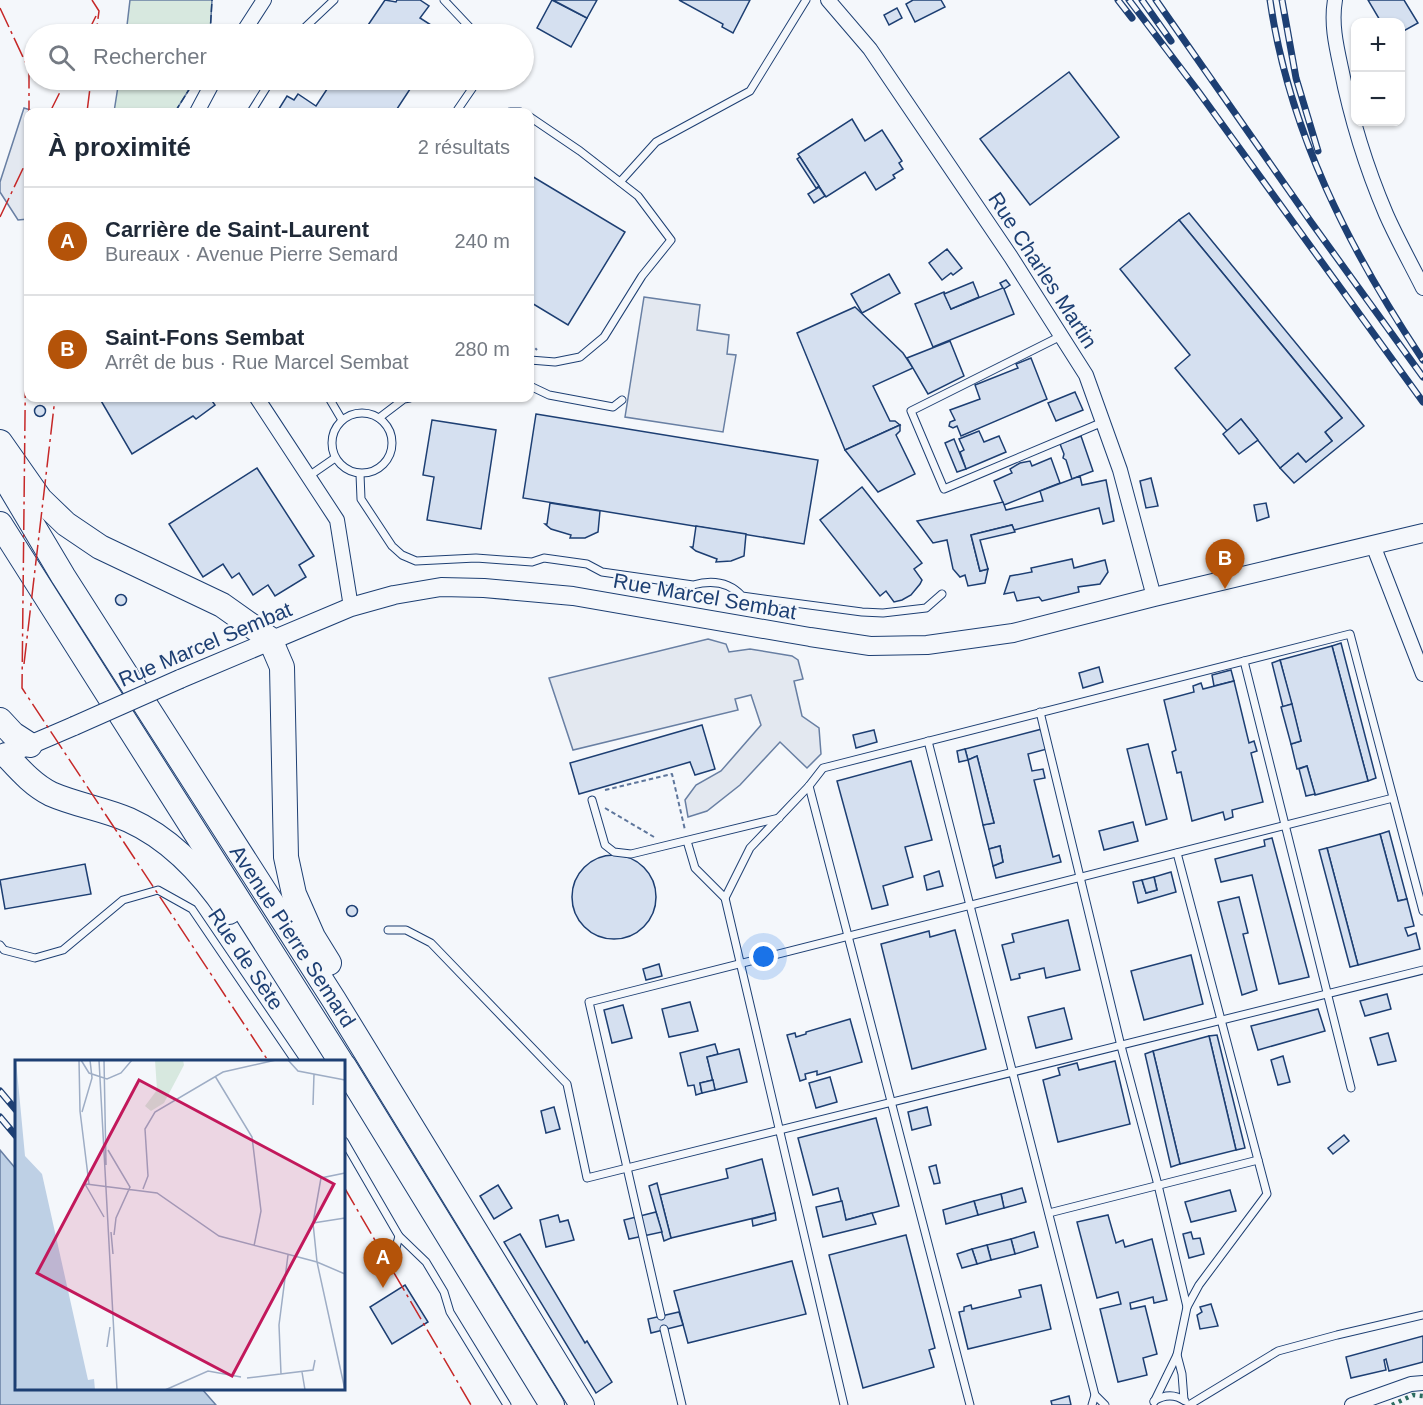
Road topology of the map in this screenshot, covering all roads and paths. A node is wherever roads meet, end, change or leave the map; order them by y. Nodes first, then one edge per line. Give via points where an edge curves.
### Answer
1 (264, 0) edge
2 (334, 0) edge
3 (444, 0) edge
4 (806, 0) edge
5 (828, 0) edge
6 (1335, 0) edge
7 (248, 24) edge
8 (309, 24) edge
9 (467, 24) edge
10 (209, 90) edge
11 (265, 90) edge
12 (471, 90) edge
13 (199, 108) edge
14 (254, 108) edge
15 (459, 108) edge
16 (534, 119) edge
17 (620, 182) junction
18 (1423, 288) edge
19 (1061, 336) junction
20 (534, 360) edge
21 (534, 388) edge
22 (622, 400) dead end
23 (260, 402) edge
24 (331, 402) edge
25 (400, 402) edge
26 (379, 418) junction
27 (342, 420) junction
28 (1102, 422) junction
29 (0, 442) edge
30 (335, 458) junction
31 (0, 470) edge
32 (360, 474) junction
33 (309, 476) junction
34 (0, 524) edge
35 (1423, 533) edge
36 (1374, 545) junction
37 (942, 594) dead end
38 (1155, 597) junction
39 (351, 606) junction
40 (270, 639) junction
41 (1244, 661) junction
42 (1423, 675) edge
43 (1040, 712) junction
44 (0, 720) edge
45 (928, 741) junction
46 (30, 745) junction
47 (3, 757) edge
48 (809, 786) junction
49 (605, 790) dead end
50 (1393, 798) junction
51 (592, 800) joint
52 (779, 818) junction
53 (1285, 825) junction
54 (687, 840) junction
55 (667, 845) junction
56 (1177, 853) junction
57 (1081, 876) junction
58 (725, 898) junction
59 (970, 904) junction
60 (1423, 910) edge
61 (388, 930) dead end
62 (848, 936) junction
63 (0, 945) edge
64 (275, 957) junction
65 (740, 964) junction
66 (1423, 970) edge
67 (1328, 994) junction
68 (334, 1000) junction
69 (1221, 1020) junction
70 (1121, 1046) junction
71 (295, 1060) edge
72 (340, 1060) edge
73 (345, 1068) edge
74 (1012, 1072) junction
75 (1352, 1088) dead end
76 (892, 1102) junction
77 (779, 1130) junction
78 (345, 1143) edge
79 (1258, 1160) junction
80 (627, 1168) junction
81 (1158, 1185) junction
82 (1049, 1213) junction
83 (399, 1236) junction
84 (393, 1259) dead end
85 (1186, 1307) junction
86 (1423, 1315) edge
87 (661, 1316) dead end
88 (664, 1329) dead end
89 (1177, 1355) junction
90 (1423, 1383) edge
91 (1095, 1395) junction
92 (1152, 1403) edge
93 (1187, 1403) edge
94 (507, 1405) edge
95 (552, 1405) edge
96 (582, 1405) edge
97 (682, 1405) edge
98 (844, 1405) edge
99 (970, 1405) edge
100 (1092, 1405) edge
101 (1105, 1405) edge
102 (1352, 1405) edge

1 - 7 street
2 - 8 lane
3 - 9 lane
4 - 17 lane via 750,92 656,142
5 - 19 street, Rue Charles Martin via 870,49
6 - 18 street via 1335,38 1363,153 1386,214
10 - 13 street
11 - 14 lane
12 - 15 lane
16 - 17 lane
17 - 20 lane via 639,196 671,240 642,276 604,337 580,357 555,362
19 - 28 street, Rue Charles Martin via 1086,375
19 - 28 lane via 911,411 944,489
21 - 22 lane via 549,395 613,407
23 - 33 street
24 - 27 lane
25 - 26 lane
26 - 27 lane via 360,413
26 - 32 lane via 391,433 391,452 380,468
27 - 30 lane via 332,438
28 - 38 street, Rue Charles Martin via 1120,470
29 - 40 highway via 40,499 66,524 100,547 222,605
30 - 32 lane via 350,472
30 - 33 lane
31 - 68 highway, Avenue Pierre Semard via 63,576
32 - 37 lane via 362,500 392,546 416,561 476,558 532,562 544,558 587,564 602,572 693,585 705,582 733,586 742,596 862,612 926,608
33 - 39 street via 337,519
34 - 64 highway, Avenue Pierre Semard
35 - 36 main road, Rue Marcel Sembat
36 - 38 main road, Rue Marcel Sembat
36 - 42 street
38 - 39 main road, Rue Marcel Sembat via 1013,633 901,646 810,637 573,596 484,588 441,587
39 - 40 main road, Rue Marcel Sembat
40 - 46 main road, Rue Marcel Sembat, bridge
40 - 68 highway via 282,668 286,857 294,894 333,969
41 - 43 lane
41 - 50 lane via 1350,634
41 - 53 lane
43 - 45 lane
43 - 57 lane
44 - 46 highway
45 - 48 lane via 824,768
45 - 59 lane
46 - 47 main road, Rue Marcel Sembat
47 - 64 highway via 51,794 132,821 177,850 215,892 252,947
48 - 52 lane
48 - 62 lane
49 - 54 path via 672,774
50 - 53 lane
50 - 60 lane
51 - 55 path
51 - 55 lane via 605,845 614,852 631,854
52 - 54 lane
52 - 58 lane via 750,848
53 - 56 lane
53 - 67 lane
54 - 55 lane
54 - 58 lane via 695,868
56 - 57 lane
56 - 69 lane
57 - 59 lane
57 - 70 lane
58 - 65 lane
59 - 62 lane
59 - 74 lane
61 - 80 lane via 406,930 431,944 567,1084 587,1178
62 - 65 lane
62 - 76 lane
63 - 71 lane, Rue de Sète via 4,950 35,958 63,950 123,900 158,890 192,909
64 - 72 highway, Avenue Pierre Semard
65 - 77 lane
65 - 80 lane via 589,1002
66 - 67 lane
67 - 69 lane
67 - 75 lane
68 - 96 highway, Avenue Pierre Semard
69 - 70 lane
69 - 79 lane
70 - 74 lane
70 - 81 lane
73 - 95 highway
74 - 76 lane
74 - 82 lane
76 - 77 lane
76 - 99 lane
77 - 80 lane
77 - 98 lane
78 - 83 lane
79 - 81 lane
79 - 85 lane via 1267,1194
80 - 87 lane
81 - 82 lane
81 - 85 lane
82 - 91 lane
83 - 84 lane
83 - 94 lane via 426,1262 444,1292 450,1312
85 - 89 lane
86 - 93 lane via 1278,1351
88 - 97 lane
89 - 92 lane
89 - 93 lane
90 - 102 street
91 - 100 lane
91 - 101 lane
92 - 93 lane via 1170,1395

